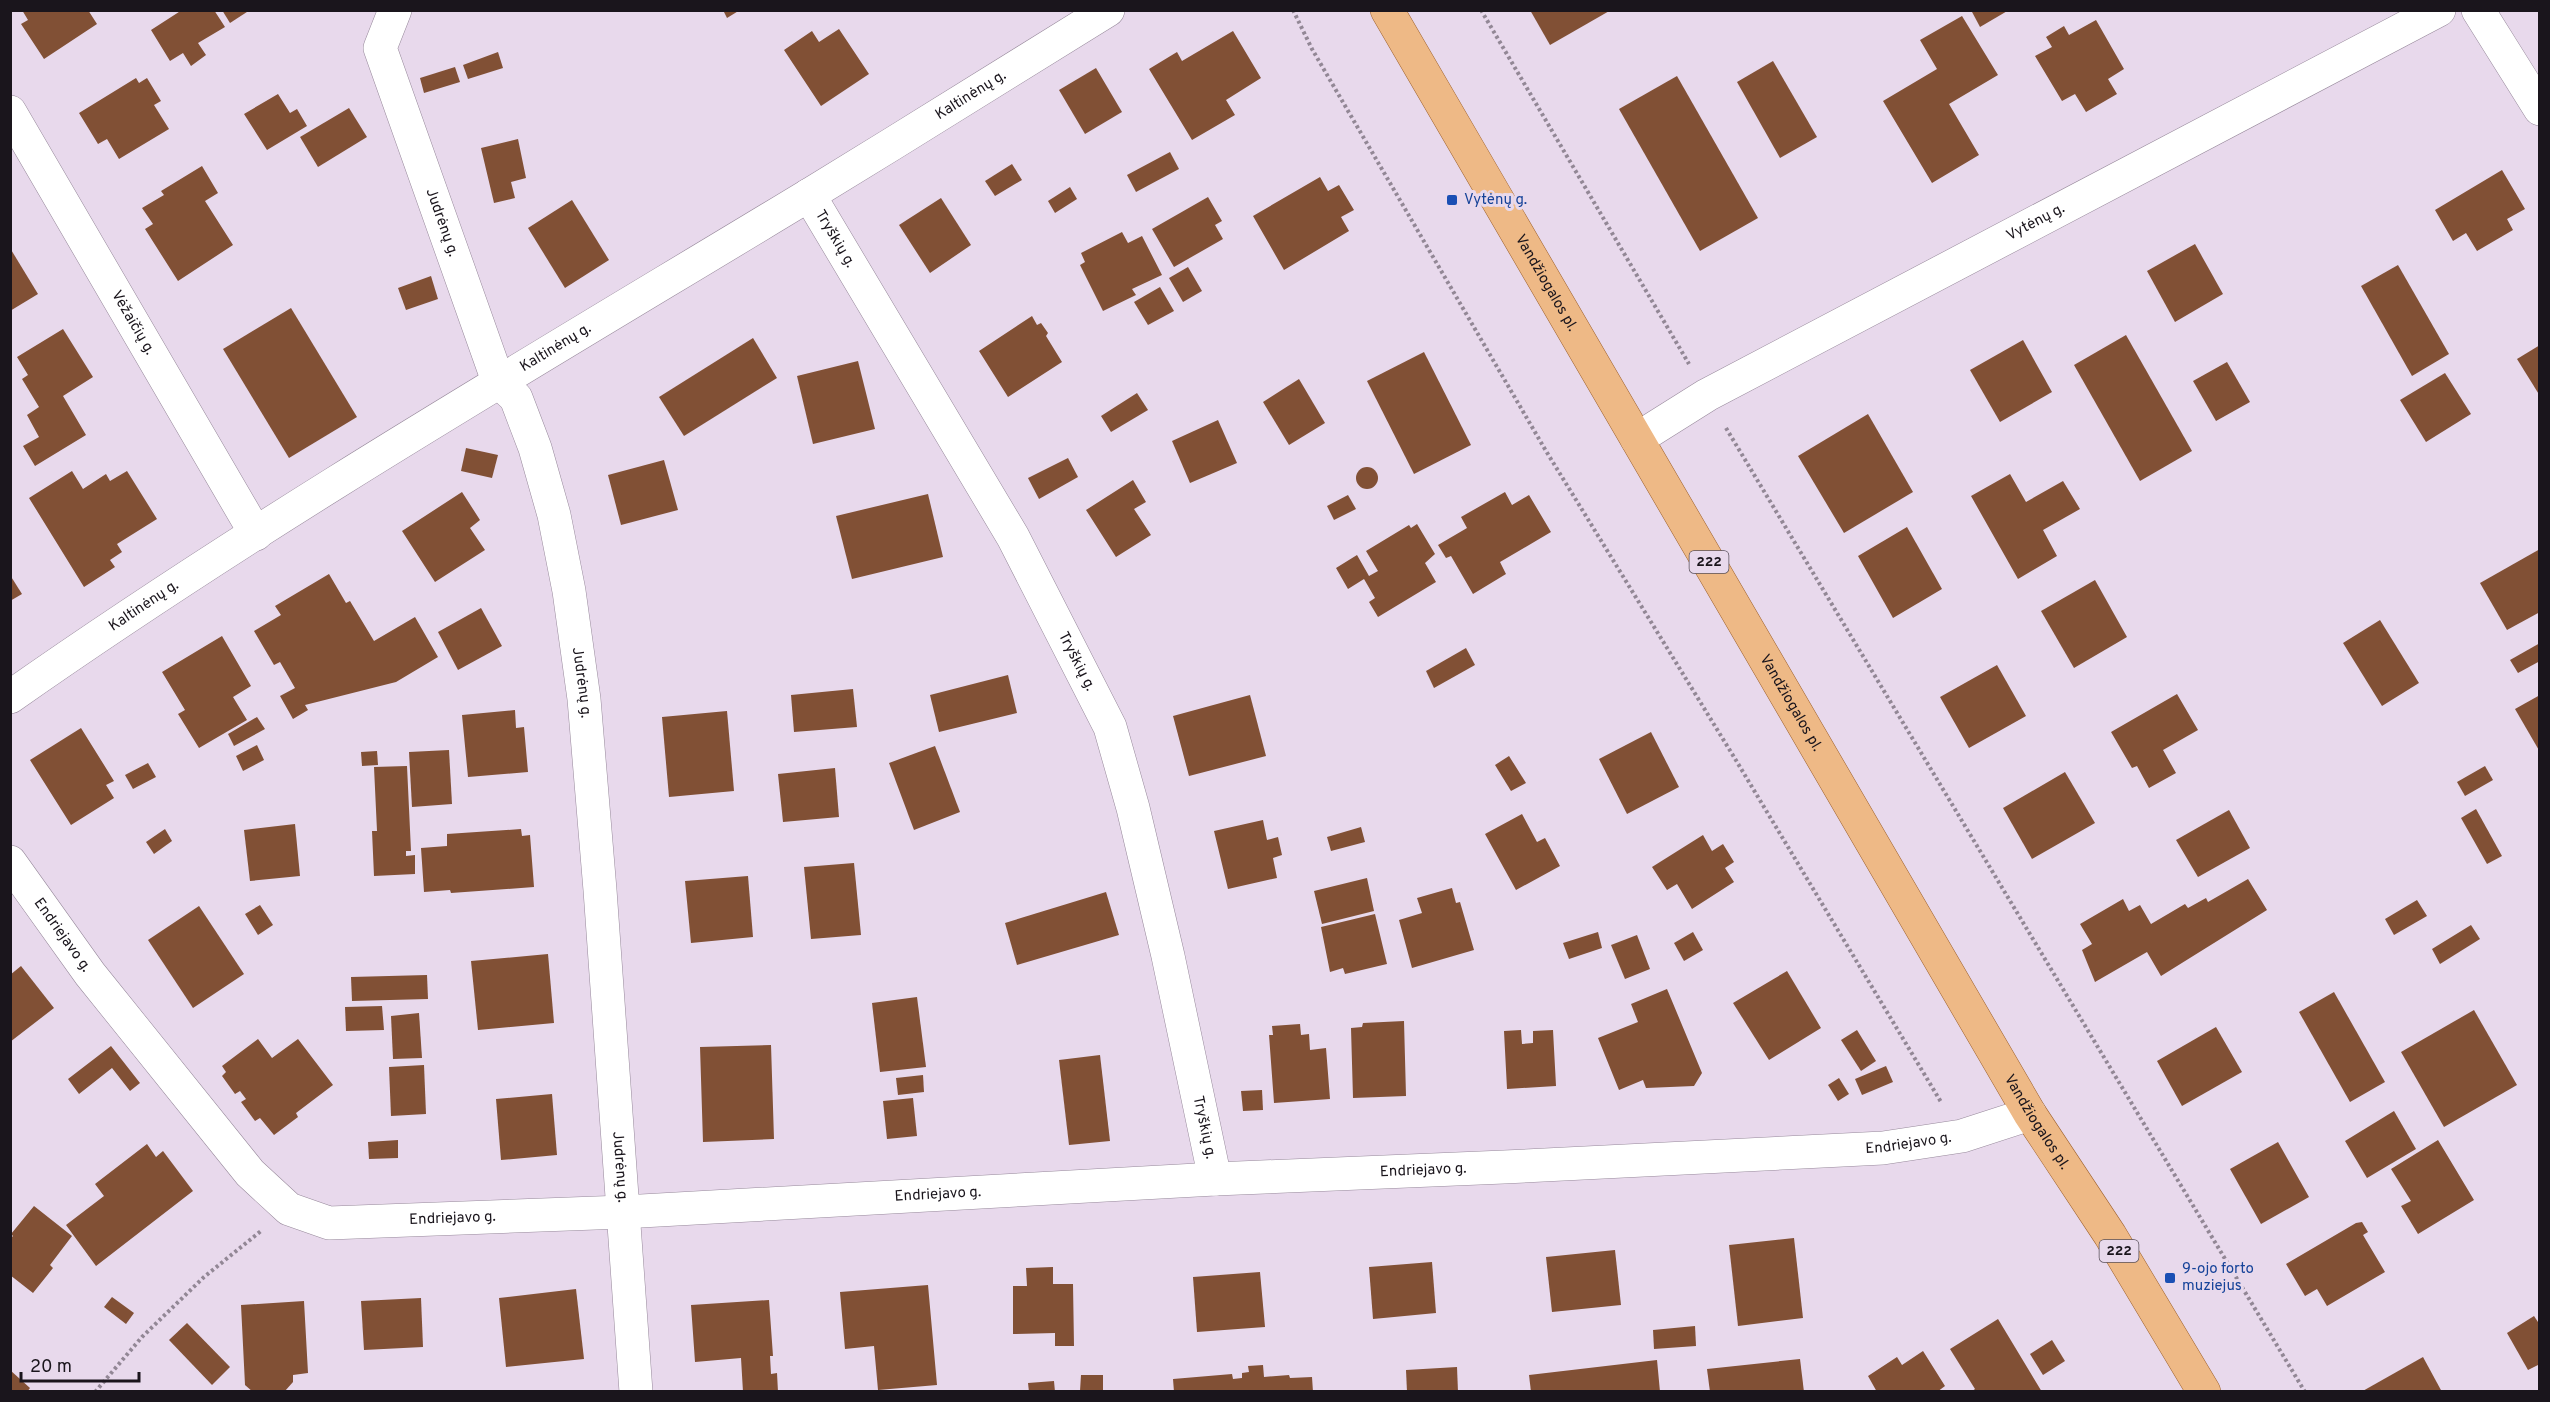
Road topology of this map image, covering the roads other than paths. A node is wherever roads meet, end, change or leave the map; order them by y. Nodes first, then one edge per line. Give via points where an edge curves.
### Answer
1 (395, 10) edge
2 (1108, 10) edge
3 (1387, 10) edge
4 (2439, 10) edge
5 (2478, 10) edge
6 (2540, 109) edge
7 (10, 112) edge
8 (809, 195) junction
9 (498, 381) junction
10 (1637, 439) junction
11 (256, 534) junction
12 (10, 697) edge
13 (10, 862) edge
14 (2030, 1114) junction
15 (1215, 1179) junction
16 (623, 1212) junction
17 (636, 1392) edge
18 (2204, 1392) edge

1 - 9 street, Judrėnų g. via 380,48
2 - 8 street, Kaltinėnų g.
3 - 10 main road, Vandžiogalos pl. / 222
4 - 10 street, Vytėnų g. via 1707,395
5 - 6 street
7 - 11 street, Vėžaičių g.
8 - 9 street, Kaltinėnų g.
8 - 15 street, Tryškių g. via 1013,537 1110,727 1168,956
9 - 11 street, Kaltinėnų g.
9 - 16 street, Judrėnų g. via 516,398 535,448 569,591 584,699
10 - 14 main road, Vandžiogalos pl. / 222
11 - 12 street, Kaltinėnų g.
13 - 16 street, Endriejavo g. via 104,992 250,1173 289,1209 329,1223
14 - 15 street, Endriejavo g. via 1962,1136 1883,1148
14 - 18 main road, Vandžiogalos pl. / 222 via 2110,1236
15 - 16 street, Endriejavo g.
16 - 17 street, Judrėnų g.

